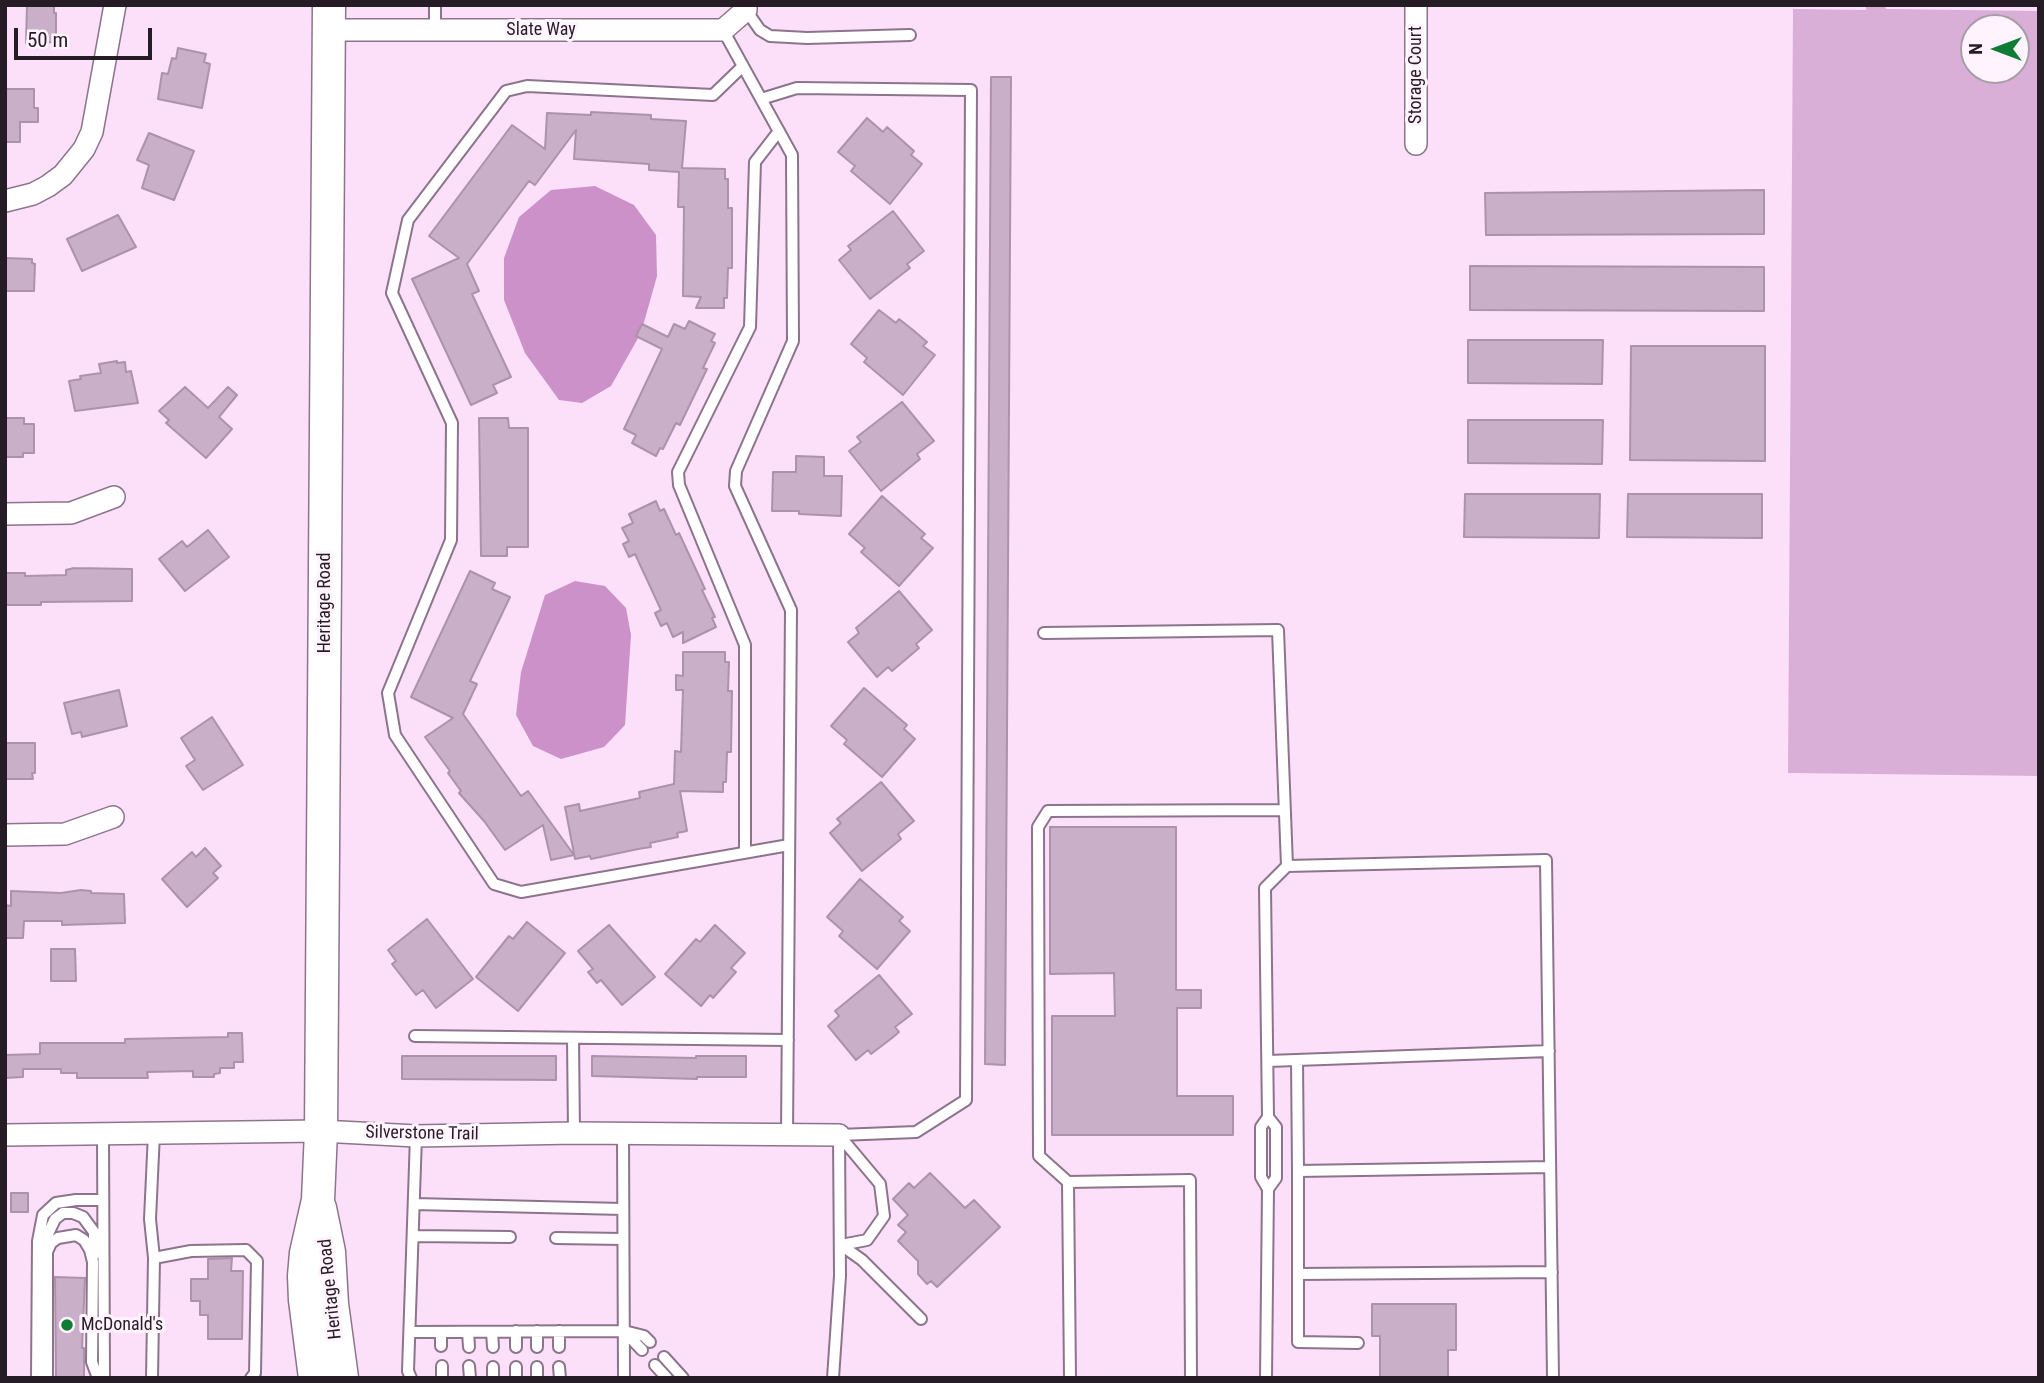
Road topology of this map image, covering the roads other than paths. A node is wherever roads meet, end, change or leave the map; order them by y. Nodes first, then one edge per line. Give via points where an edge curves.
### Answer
1 (115, 5) edge
2 (435, 5) edge
3 (1416, 5) edge
4 (746, 8) edge
5 (329, 18) edge
6 (435, 30) junction
7 (723, 30) junction
8 (910, 35) dead end
9 (743, 66) junction
10 (761, 99) junction
11 (779, 131) junction
12 (1416, 144) dead end
13 (5, 201) edge
14 (114, 497) dead end
15 (5, 514) edge
16 (1044, 633) dead end
17 (1284, 810) junction
18 (113, 817) dead end
19 (5, 835) edge
20 (789, 845) junction
21 (744, 853) junction
22 (1287, 866) junction
23 (415, 1036) dead end
24 (573, 1038) junction
25 (788, 1040) junction
26 (1549, 1051) junction
27 (1297, 1060) junction
28 (1268, 1061) junction
29 (321, 1131) junction
30 (153, 1133) junction
31 (574, 1133) junction
32 (103, 1134) junction
33 (623, 1134) junction
34 (5, 1135) edge
35 (787, 1135) junction
36 (839, 1135) junction
37 (416, 1136) junction
38 (1550, 1167) junction
39 (1298, 1171) junction
40 (1068, 1182) junction
41 (103, 1200) junction
42 (318, 1200) junction
43 (414, 1204) junction
44 (623, 1209) junction
45 (413, 1236) junction
46 (510, 1237) dead end
47 (556, 1238) dead end
48 (623, 1239) junction
49 (841, 1245) junction
50 (47, 1252) junction
51 (154, 1258) junction
52 (93, 1262) junction
53 (1552, 1272) junction
54 (1298, 1274) junction
55 (921, 1319) dead end
56 (516, 1331) junction
57 (537, 1331) junction
58 (559, 1331) junction
59 (624, 1331) junction
60 (410, 1332) junction
61 (441, 1332) junction
62 (468, 1332) junction
63 (492, 1332) junction
64 (1358, 1343) dead end
65 (441, 1346) dead end
66 (646, 1346) dead end
67 (469, 1347) dead end
68 (492, 1347) dead end
69 (516, 1347) dead end
70 (537, 1347) dead end
71 (559, 1347) dead end
72 (37, 1378) edge
73 (47, 1378) edge
74 (98, 1378) edge
75 (104, 1378) edge
76 (152, 1378) edge
77 (251, 1378) edge
78 (315, 1378) edge
79 (342, 1378) edge
80 (411, 1378) edge
81 (624, 1378) edge
82 (667, 1378) edge
83 (683, 1378) edge
84 (833, 1378) edge
85 (1070, 1378) edge
86 (1191, 1378) edge
87 (1266, 1378) edge
88 (1553, 1378) edge

1 - 13 street via 85,149 48,186
2 - 6 lane
3 - 12 street, Storage Court
4 - 7 street
4 - 8 lane via 760,30 770,36
5 - 6 street, Slate Way
5 - 29 main road, Heritage Road
6 - 7 street, Slate Way
7 - 9 lane
9 - 10 lane
9 - 21 lane via 713,95 527,86 506,91 408,220 392,293 452,424 452,540 388,693 395,735 494,884 521,892
10 - 11 lane
10 - 36 lane via 797,88 971,90 966,1100 916,1132
11 - 20 lane via 792,155 793,341 736,471 735,486 791,610
11 - 21 lane via 755,162 750,327 678,472 679,485 746,645
14 - 15 street via 71,513
16 - 17 lane via 1278,630
17 - 22 lane
17 - 40 lane via 1048,811 1038,827 1039,1156
18 - 19 street via 65,834
20 - 21 lane
20 - 25 lane
22 - 26 lane via 1546,860
22 - 28 lane via 1265,888
23 - 24 lane
24 - 25 lane
24 - 31 lane
25 - 35 lane
26 - 27 lane
26 - 38 lane
27 - 28 lane
27 - 39 lane
28 - 87 lane via 1268,1117 1276,1127 1276,1178 1268,1189
29 - 30 street, Silverstone Trail
29 - 37 street, Silverstone Trail
29 - 42 main road, Heritage Road
30 - 32 street, Silverstone Trail
30 - 51 lane via 149,1219
31 - 33 street, Silverstone Trail
31 - 37 street, Silverstone Trail
32 - 34 street, Silverstone Trail
32 - 41 lane
33 - 35 street, Silverstone Trail
33 - 44 lane
35 - 36 street, Silverstone Trail
36 - 49 lane
36 - 49 lane via 880,1184 884,1216 867,1240
37 - 43 lane
38 - 39 lane
38 - 53 lane
39 - 54 lane
40 - 85 lane
40 - 86 lane via 1190,1180
41 - 72 lane via 56,1203 43,1215 38,1241
41 - 75 lane
42 - 78 main road, Heritage Road via 304,1276
42 - 79 main road, Heritage Road via 329,1252
43 - 44 lane
43 - 45 lane
44 - 48 lane
45 - 46 lane
45 - 60 lane
47 - 48 lane
48 - 59 lane
49 - 55 lane
49 - 84 lane
50 - 52 lane via 58,1238 76,1235 84,1240
50 - 52 lane via 47,1236 55,1219 73,1213 83,1217 94,1232
50 - 73 lane
51 - 76 lane
51 - 77 lane via 191,1251 246,1250 257,1261 255,1373
52 - 74 lane via 92,1362
53 - 54 lane
53 - 88 lane
54 - 64 lane via 1298,1342
56 - 57 lane
56 - 63 lane
56 - 69 lane
57 - 58 lane
57 - 70 lane
58 - 59 lane
58 - 71 lane
59 - 66 lane
59 - 81 lane
60 - 61 lane
60 - 80 lane
61 - 62 lane
61 - 65 lane
62 - 63 lane
62 - 67 lane
63 - 68 lane
82 - 83 lane via 659,1361

